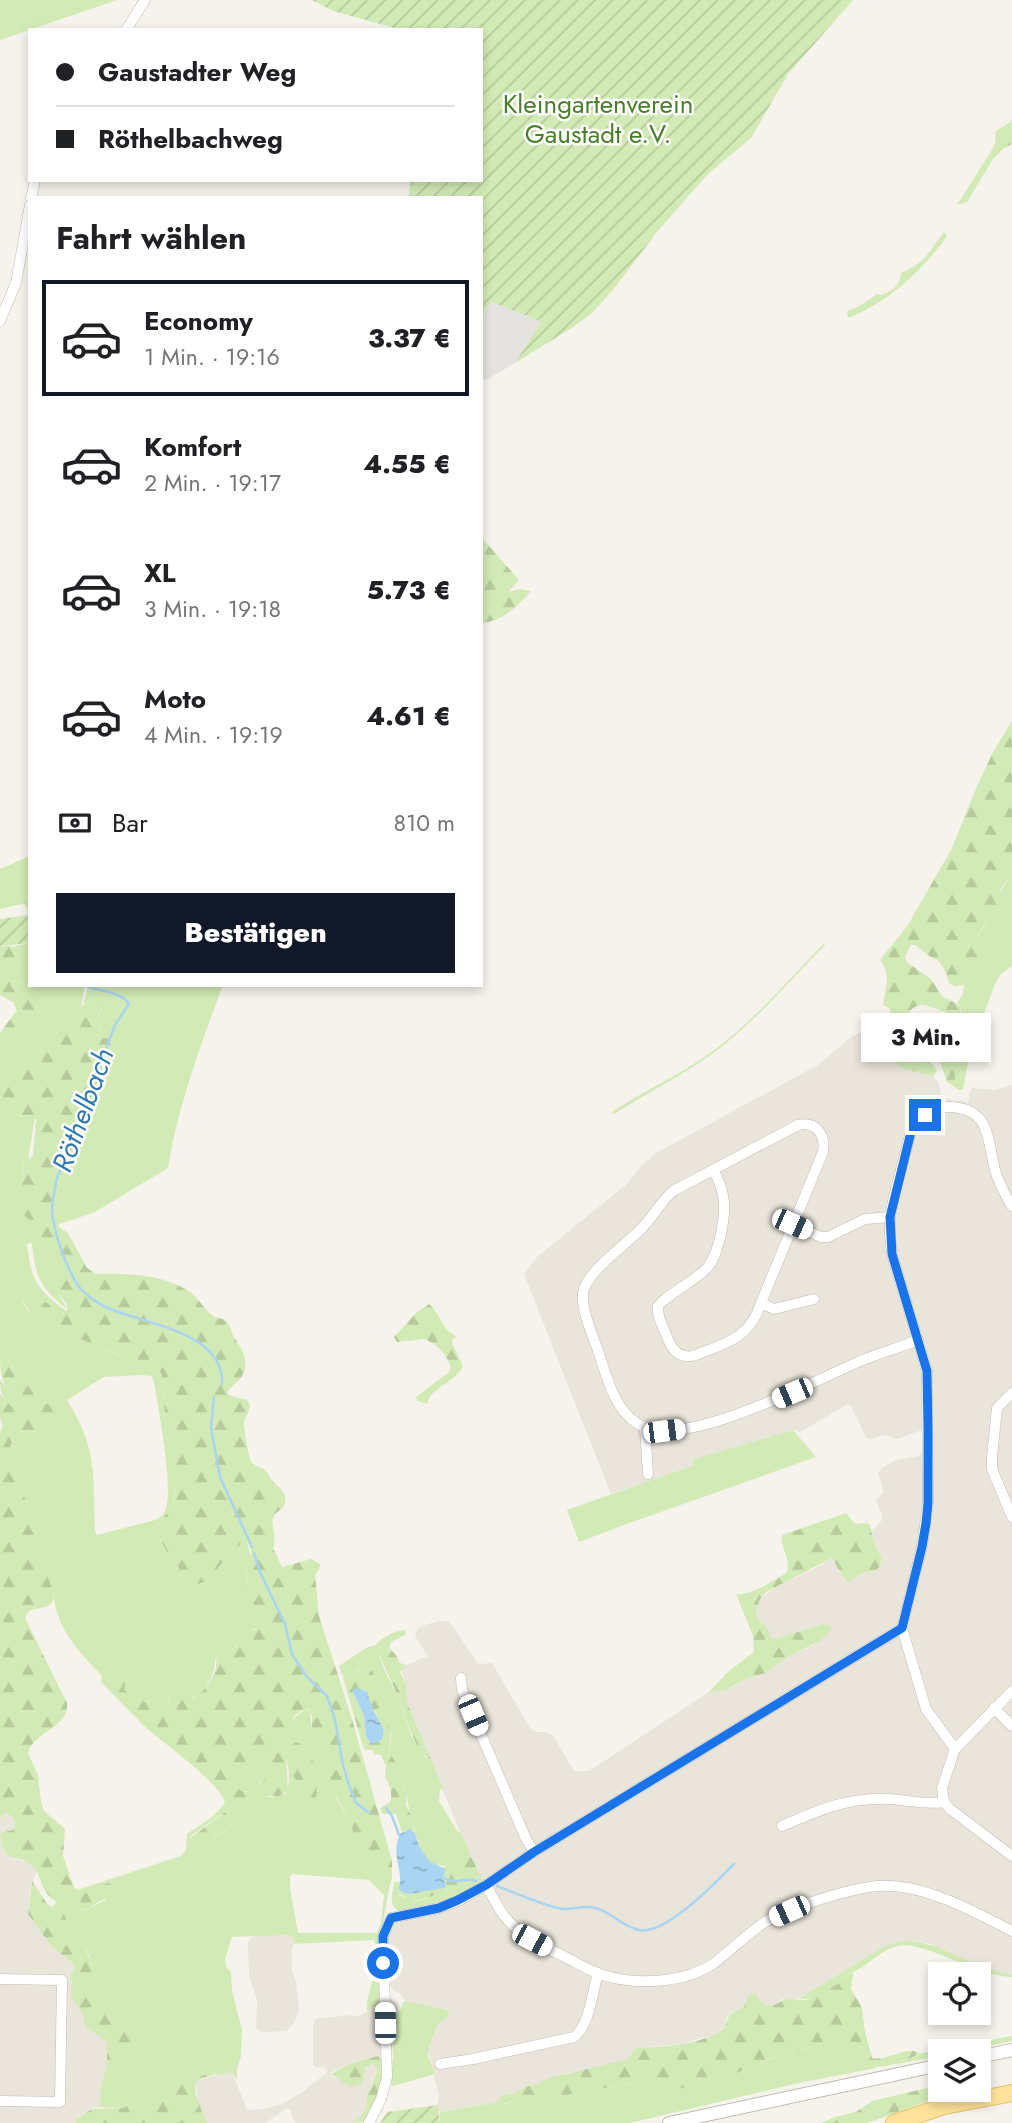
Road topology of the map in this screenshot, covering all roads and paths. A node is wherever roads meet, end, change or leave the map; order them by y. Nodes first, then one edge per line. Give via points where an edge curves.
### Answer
1 (145, 0) edge
2 (127, 28) edge
3 (28, 216) edge
4 (0, 321) edge
5 (713, 1170) junction
6 (1012, 1206) edge
7 (890, 1217) junction
8 (792, 1224) junction
9 (814, 1299) dead end
10 (761, 1303) junction
11 (918, 1340) junction
12 (1012, 1393) edge
13 (645, 1428) junction
14 (648, 1474) dead end
15 (1012, 1517) edge
16 (902, 1628) junction
17 (461, 1678) dead end
18 (1012, 1691) edge
19 (994, 1709) junction
20 (1012, 1726) edge
21 (955, 1749) junction
22 (944, 1802) junction
23 (782, 1825) dead end
24 (534, 1852) junction
25 (1012, 1856) edge
26 (486, 1885) junction
27 (1012, 1931) edge
28 (598, 1973) junction
29 (0, 1979) edge
30 (1012, 2050) edge
31 (991, 2054) edge
32 (440, 2064) dead end
33 (928, 2067) edge
34 (1010, 2094) edge
35 (0, 2101) edge
36 (369, 2123) edge
37 (669, 2123) edge
38 (894, 2123) edge

1 - 2 street
3 - 4 street via 16,284
5 - 8 street via 798,1125 816,1128 823,1137 823,1152
5 - 10 street via 726,1205 714,1257 705,1270 663,1301 657,1311 659,1318 673,1350 691,1356 740,1335
5 - 13 street via 663,1200 583,1289 586,1314 614,1394 628,1416
6 - 7 street via 997,1177 984,1126 970,1112 941,1107 912,1128
7 - 8 street via 865,1219 828,1237
7 - 11 street via 892,1254
8 - 10 street
9 - 10 street via 774,1309
11 - 13 street via 732,1416 687,1428 656,1432
11 - 16 street via 927,1371 928,1503
12 - 15 street via 994,1415 992,1469
13 - 14 street
16 - 21 street via 926,1709
16 - 24 street
17 - 24 street via 467,1703
18 - 19 street
19 - 20 street
19 - 21 street
21 - 22 street via 942,1788
22 - 23 street via 845,1802
22 - 25 street
24 - 26 street
26 - 28 street via 503,1915 520,1931
26 - 36 street via 439,1908 391,1918 383,1936 387,2077
27 - 28 street via 920,1889 880,1886 789,1911 754,1930 697,1972 654,1981
28 - 32 street via 585,2024 574,2037
29 - 35 street via 62,1980 60,2102
30 - 31 street
33 - 37 street
34 - 38 main road via 944,2106

